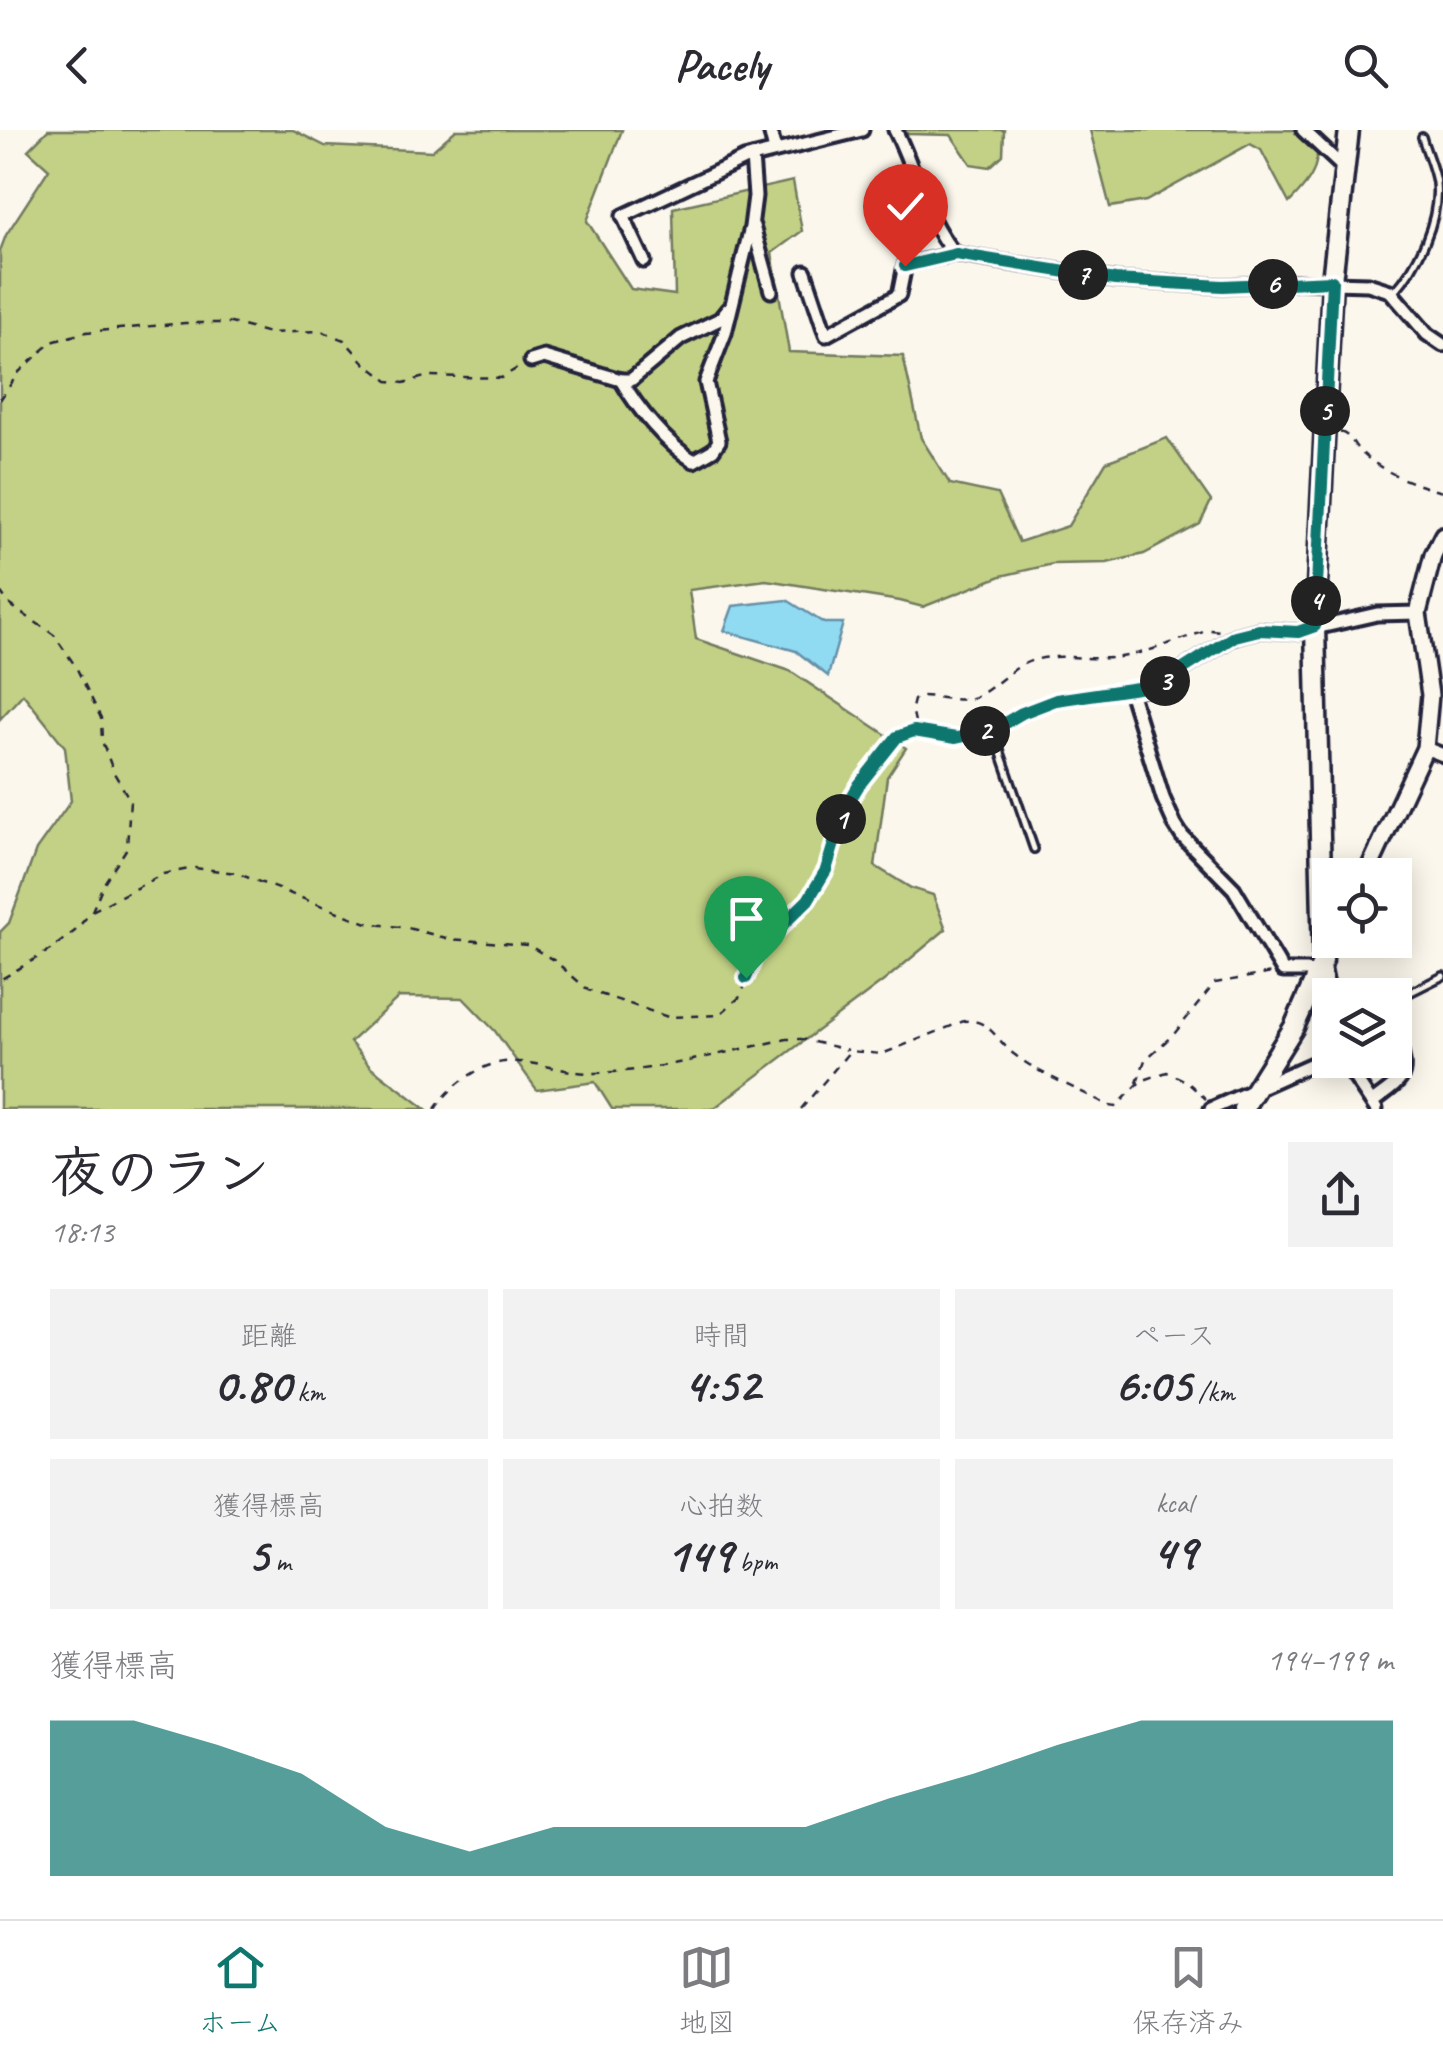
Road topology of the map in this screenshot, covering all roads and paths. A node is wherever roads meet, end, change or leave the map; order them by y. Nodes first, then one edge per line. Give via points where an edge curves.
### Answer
1 (770, 130) edge
2 (862, 130) edge
3 (896, 130) edge
4 (1303, 130) edge
5 (1349, 130) edge
6 (1422, 137) dead end
7 (775, 151) junction
8 (752, 157) junction
9 (1345, 169) junction
10 (1440, 194) edge
11 (752, 222) junction
12 (956, 254) junction
13 (644, 260) dead end
14 (805, 272) dead end
15 (1332, 281) junction
16 (771, 291) dead end
17 (1392, 294) junction
18 (728, 308) junction
19 (1443, 345) edge
20 (530, 361) joint
21 (621, 380) junction
22 (0, 400) edge
23 (1324, 431) junction
24 (1443, 492) edge
25 (1443, 535) edge
26 (0, 591) edge
27 (1418, 613) junction
28 (1315, 626) junction
29 (1235, 636) junction
30 (1130, 691) junction
31 (993, 730) junction
32 (917, 732) junction
33 (1425, 748) junction
34 (1443, 755) edge
35 (1034, 849) dead end
36 (1374, 858) edge
37 (92, 912) junction
38 (1325, 958) edge
39 (1320, 968) junction
40 (1284, 972) junction
41 (1443, 976) edge
42 (1323, 978) edge
43 (0, 980) edge
44 (1412, 992) edge
45 (850, 1050) junction
46 (1312, 1064) edge
47 (1356, 1078) edge
48 (1401, 1078) edge
49 (1138, 1085) junction
50 (1256, 1089) junction
51 (1375, 1105) edge
52 (1115, 1108) edge
53 (1213, 1108) edge
54 (435, 1109) edge
55 (802, 1109) edge
56 (1244, 1109) edge

1 - 7 street
2 - 7 street
3 - 12 street via 941,238
4 - 9 street
5 - 9 main road
6 - 10 lane
7 - 8 street
8 - 11 street
8 - 13 street via 623,216
9 - 15 main road
10 - 17 lane via 1430,229
11 - 16 street
11 - 18 street
12 - 14 street via 905,266 899,295 826,336
12 - 15 street via 1115,280 1223,286
15 - 17 street
15 - 23 main road
17 - 19 street
18 - 21 street via 631,380
18 - 21 street via 706,382 719,441 702,458 680,453 636,407
20 - 21 street via 544,357
20 - 22 path via 500,378 428,376 404,383 388,380 344,340 321,330 269,333 230,323 185,323 86,332 52,342
23 - 24 path via 1353,438 1362,454
23 - 28 main road
25 - 27 main road
26 - 37 path via 54,635 76,667 130,800 126,848
27 - 28 street
27 - 33 main road via 1430,695
28 - 29 street
28 - 39 main road
29 - 30 street via 1158,685
29 - 32 path via 1210,630 1111,658 1030,660 968,699 920,696 912,708
30 - 31 lane via 1056,700
30 - 40 street via 1176,825 1234,890
31 - 32 lane via 956,738
31 - 35 lane
32 - 37 path via 897,737 859,785 808,900 758,949 741,996 719,1014 668,1017 588,990 528,945 450,940 367,922 236,873 195,868 162,874
33 - 34 street
33 - 36 main road
37 - 43 path via 50,950
38 - 39 main road
39 - 40 street
39 - 42 street
39 - 50 main road
40 - 49 path via 1216,983 1145,1060
41 - 44 lane
45 - 52 path via 882,1054 976,1020 1023,1061
45 - 54 path via 787,1039 594,1073 504,1062 480,1070
45 - 55 path
46 - 50 street
47 - 51 street
48 - 51 street
49 - 52 path
49 - 53 path via 1153,1075 1174,1074
50 - 53 street
50 - 56 main road

